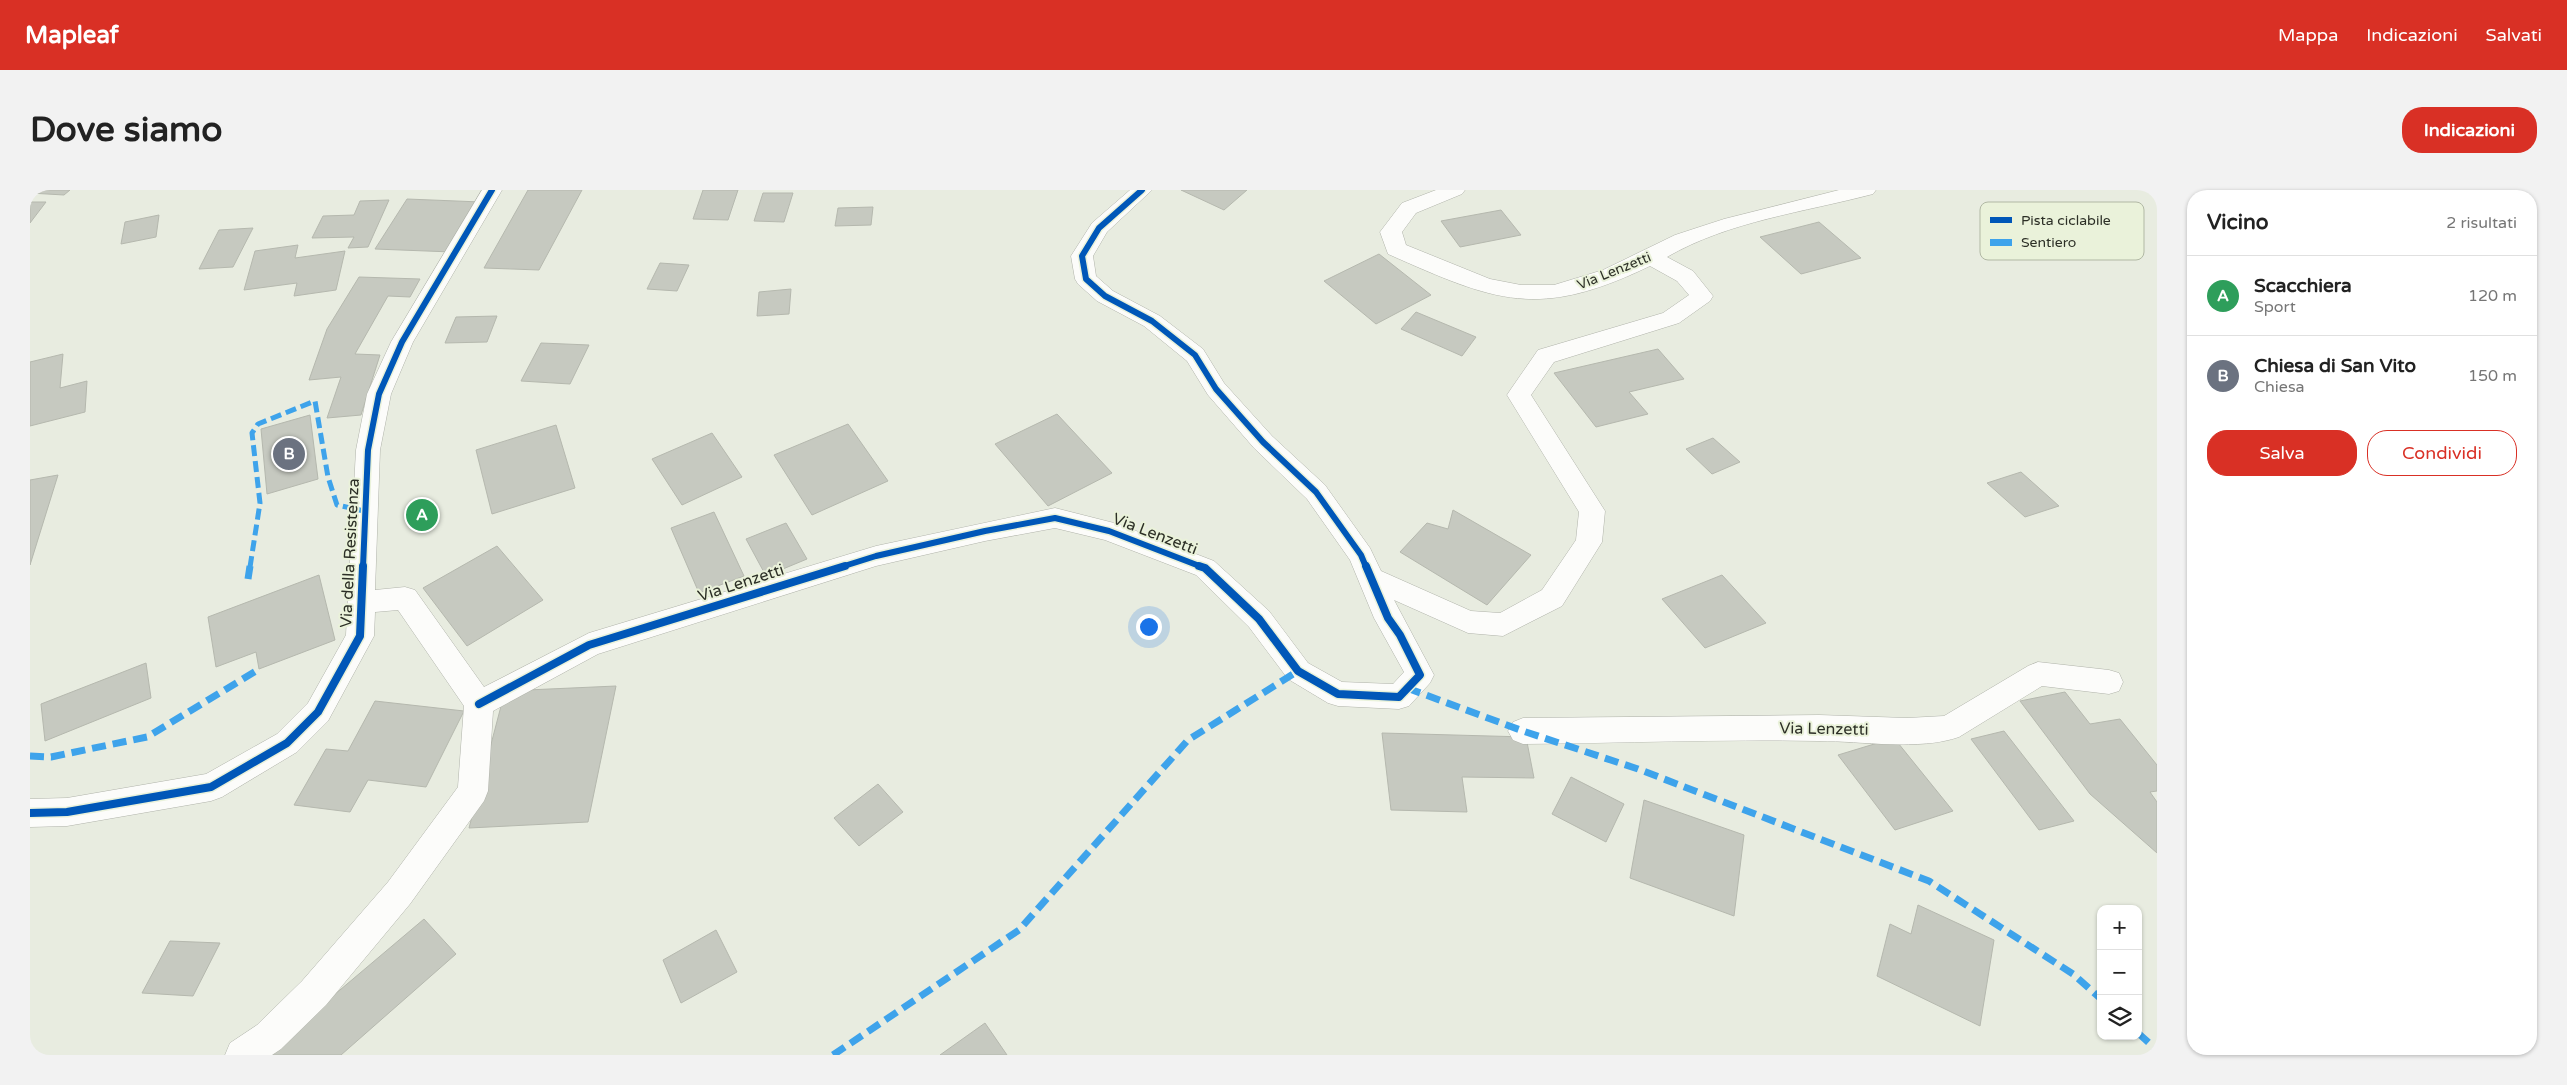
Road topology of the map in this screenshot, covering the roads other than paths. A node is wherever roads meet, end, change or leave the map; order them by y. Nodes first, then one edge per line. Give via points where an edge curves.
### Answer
1 (492, 190) edge
2 (1142, 190) edge
3 (1455, 190) edge
4 (1805, 190) edge
5 (1866, 190) edge
6 (1686, 238) junction
7 (1650, 257) junction
8 (1371, 578) junction
9 (361, 602) junction
10 (2109, 682) dead end
11 (479, 704) junction
12 (1523, 731) dead end
13 (30, 813) edge
14 (242, 1055) edge

1 - 9 street, Via della Resistenza via 402,342 379,394 368,450
2 - 8 street, Via Lenzetti via 1099,228 1082,256 1086,279 1105,296 1152,322 1195,355 1216,389 1257,435 1316,492 1361,555
3 - 7 street, Via Lenzetti via 1409,208 1391,232 1396,249 1471,281 1502,290 1540,294 1581,286
4 - 6 street via 1690,223
5 - 6 street, Via Lenzetti
6 - 7 street, Via Lenzetti
7 - 8 street via 1686,276 1702,296 1670,318 1546,356 1519,395 1592,511 1589,542 1552,598 1503,625 1468,622
8 - 11 street, Via Lenzetti via 1388,618 1420,675 1399,697 1338,694 1298,671 1258,619 1205,568 1109,531 1055,518 876,556 588,645
9 - 11 street via 405,598
9 - 13 street, Via della Resistenza via 360,636 318,712 287,743 211,787 67,812
10 - 12 street, Via Lenzetti via 2038,674 1949,728 1907,731 1819,728
11 - 14 street via 473,791 399,893 314,993 269,1036

